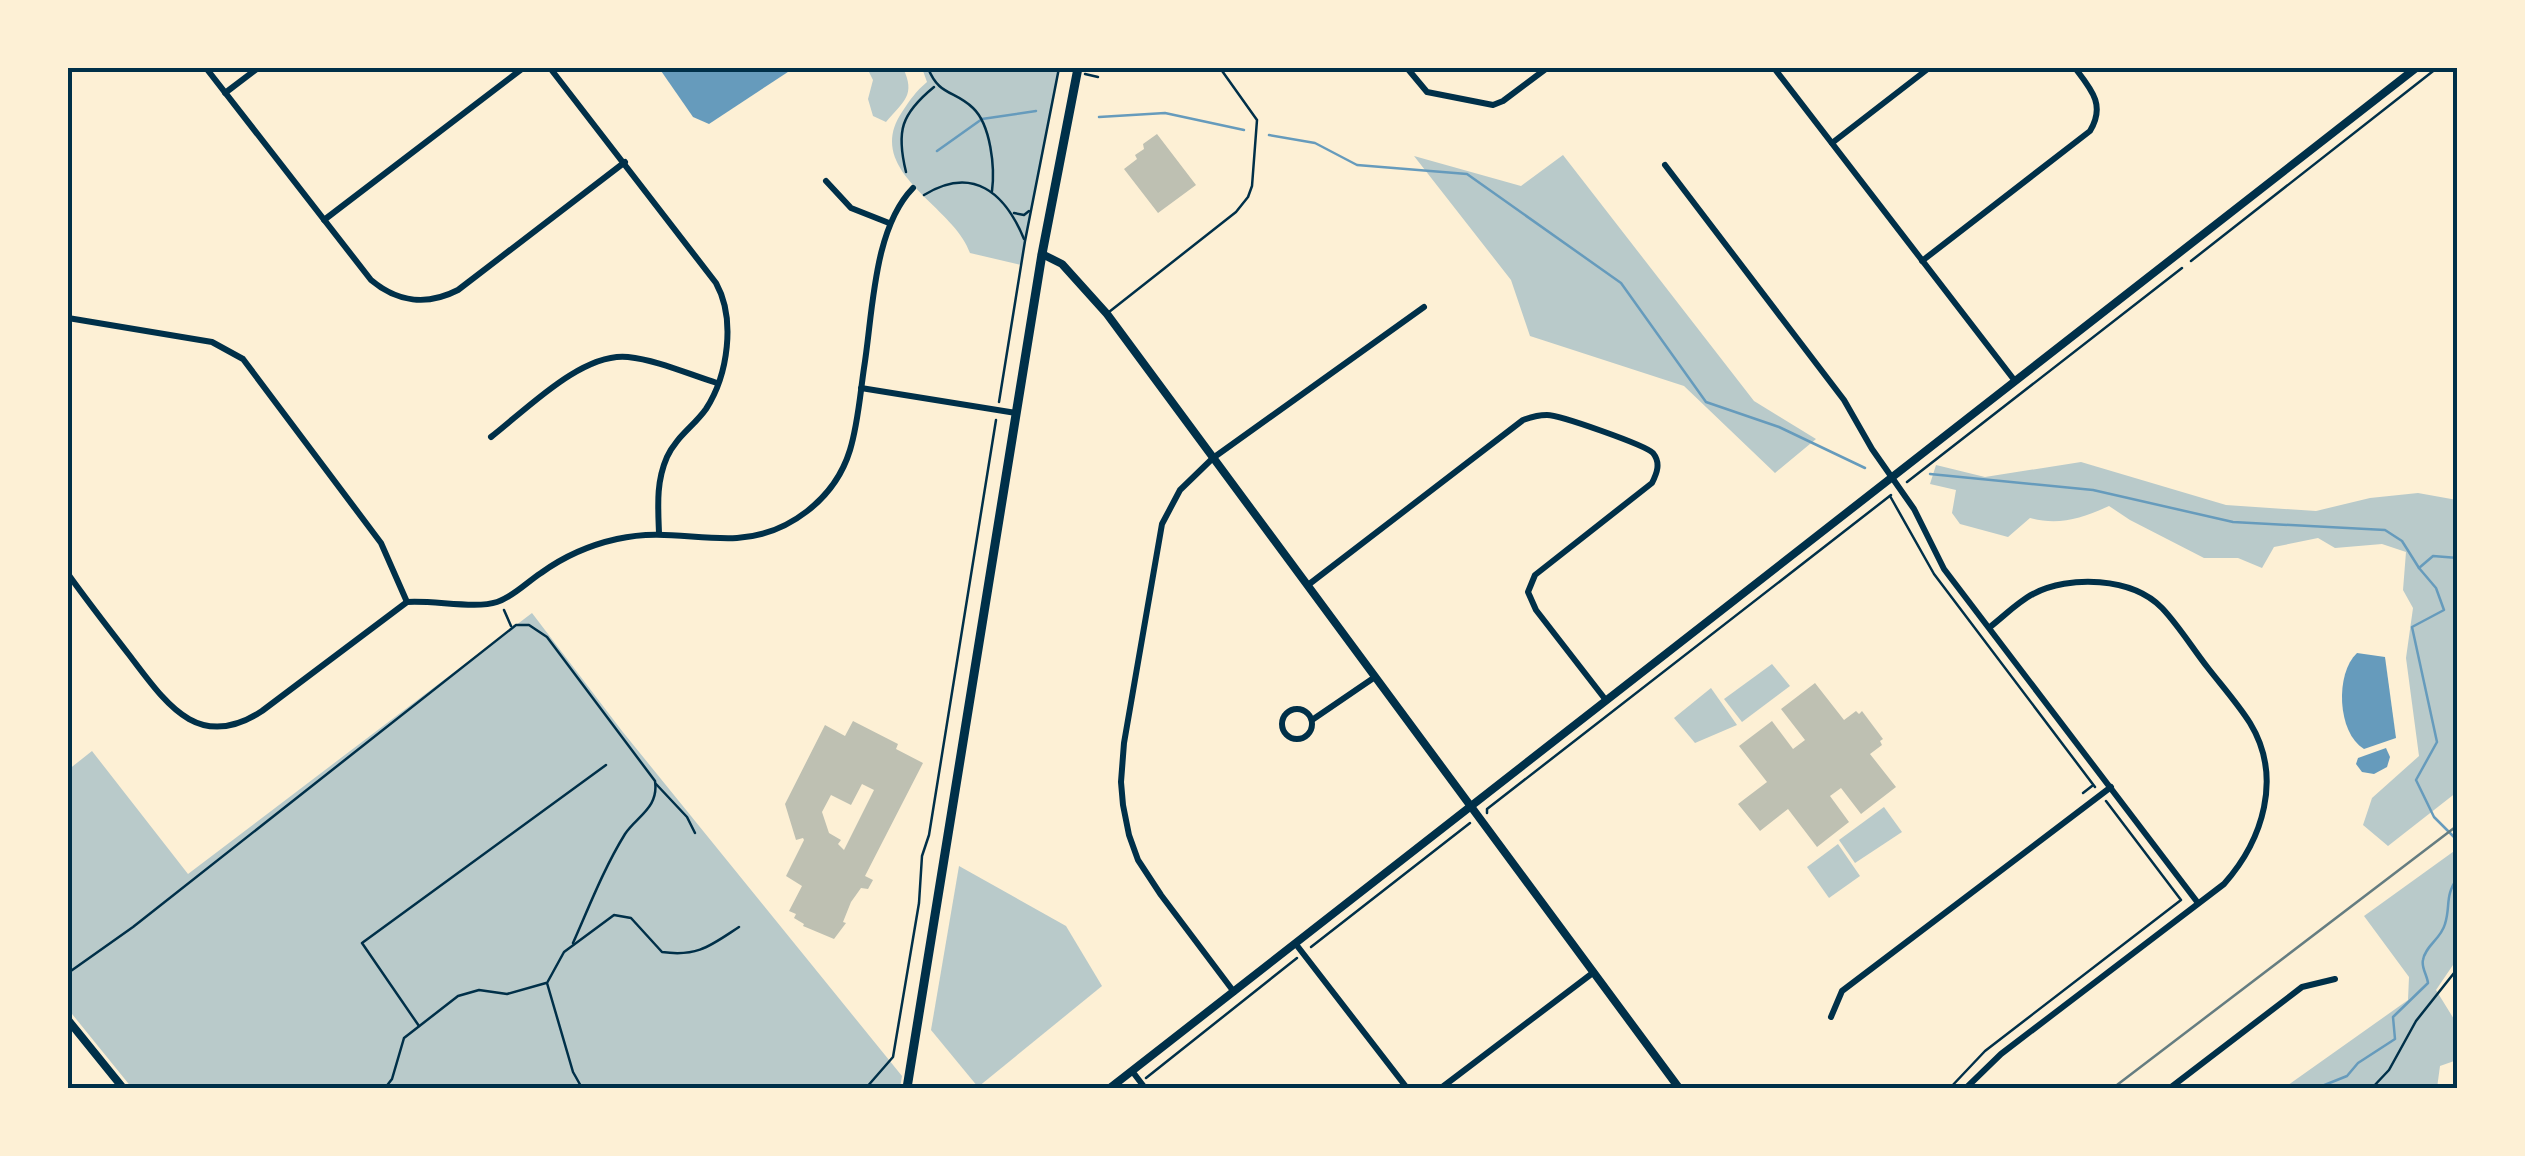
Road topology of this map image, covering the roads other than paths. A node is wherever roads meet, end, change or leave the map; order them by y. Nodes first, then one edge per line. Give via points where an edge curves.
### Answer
1 (206, 68) edge
2 (258, 68) edge
3 (523, 68) edge
4 (550, 68) edge
5 (1078, 68) edge
6 (1220, 68) edge
7 (1407, 68) edge
8 (1547, 68) edge
9 (1774, 68) edge
10 (1930, 68) edge
11 (2075, 68) edge
12 (2416, 68) edge
13 (225, 93) junction
14 (1832, 142) junction
15 (625, 162) junction
16 (1664, 165) dead end
17 (826, 181) dead end
18 (913, 188) dead end
19 (324, 220) junction
20 (889, 223) junction
21 (1042, 254) junction
22 (1922, 260) junction
23 (1424, 307) dead end
24 (1107, 314) junction
25 (68, 318) edge
26 (2015, 381) junction
27 (717, 383) junction
28 (861, 388) junction
29 (1016, 413) junction
30 (492, 437) dead end
31 (1213, 458) junction
32 (1890, 476) junction
33 (659, 533) junction
34 (68, 574) edge
35 (1308, 585) junction
36 (406, 602) junction
37 (1990, 627) junction
38 (1375, 677) junction
39 (1605, 700) junction
40 (1312, 720) junction
41 (2111, 787) junction
42 (1470, 805) junction
43 (2198, 902) junction
44 (1294, 943) junction
45 (1594, 972) junction
46 (2335, 980) dead end
47 (1234, 992) junction
48 (1831, 1017) dead end
49 (68, 1020) edge
50 (1132, 1071) junction
51 (124, 1088) edge
52 (907, 1088) edge
53 (1110, 1088) edge
54 (1145, 1088) edge
55 (1407, 1088) edge
56 (1441, 1088) edge
57 (1679, 1088) edge
58 (1966, 1088) edge
59 (2170, 1088) edge

1 - 13 street
2 - 13 street
3 - 19 street
4 - 15 street
5 - 21 main road
6 - 24 lane via 1257,120 1248,197
7 - 8 street via 1428,92 1493,105
9 - 14 street
10 - 14 street
11 - 22 street via 2096,97 2098,115 2090,131
12 - 26 street
13 - 19 street
14 - 22 street
15 - 19 street via 458,290 434,300 382,289
15 - 27 street via 725,301 727,333
16 - 32 street via 1844,400
17 - 20 street via 851,208
18 - 20 street
20 - 28 street
21 - 24 street via 1062,264
21 - 29 main road
22 - 26 street
23 - 31 street
24 - 31 street
25 - 36 street via 212,342 243,359 381,543
26 - 32 street
27 - 30 street via 639,359 608,357 582,367
27 - 33 street via 666,460 658,488
28 - 29 street
28 - 33 street via 843,468 810,510 757,535
29 - 52 main road
31 - 35 street
31 - 47 street via 1180,490 1162,524 1121,782 1138,860
32 - 37 street via 1944,570
32 - 39 street
33 - 36 street via 577,552 500,602
34 - 36 street via 168,706 219,727 262,711
35 - 38 street
35 - 39 street via 1523,420 1558,417 1642,446 1656,456 1652,483 1535,576 1528,592
37 - 41 street
37 - 43 street via 2031,595 2072,582 2136,590 2160,606 2251,724 2266,782 2264,812 2244,860
38 - 40 street
38 - 42 street
39 - 42 street
40 - 40 street via 1293,709 1283,729 1304,737
41 - 43 street
41 - 48 street via 1842,991
42 - 44 street
42 - 45 street
43 - 58 street
44 - 47 street
44 - 55 street
45 - 56 street
45 - 57 street
46 - 59 street via 2302,987
47 - 50 street
49 - 51 street
50 - 53 street
50 - 54 street

